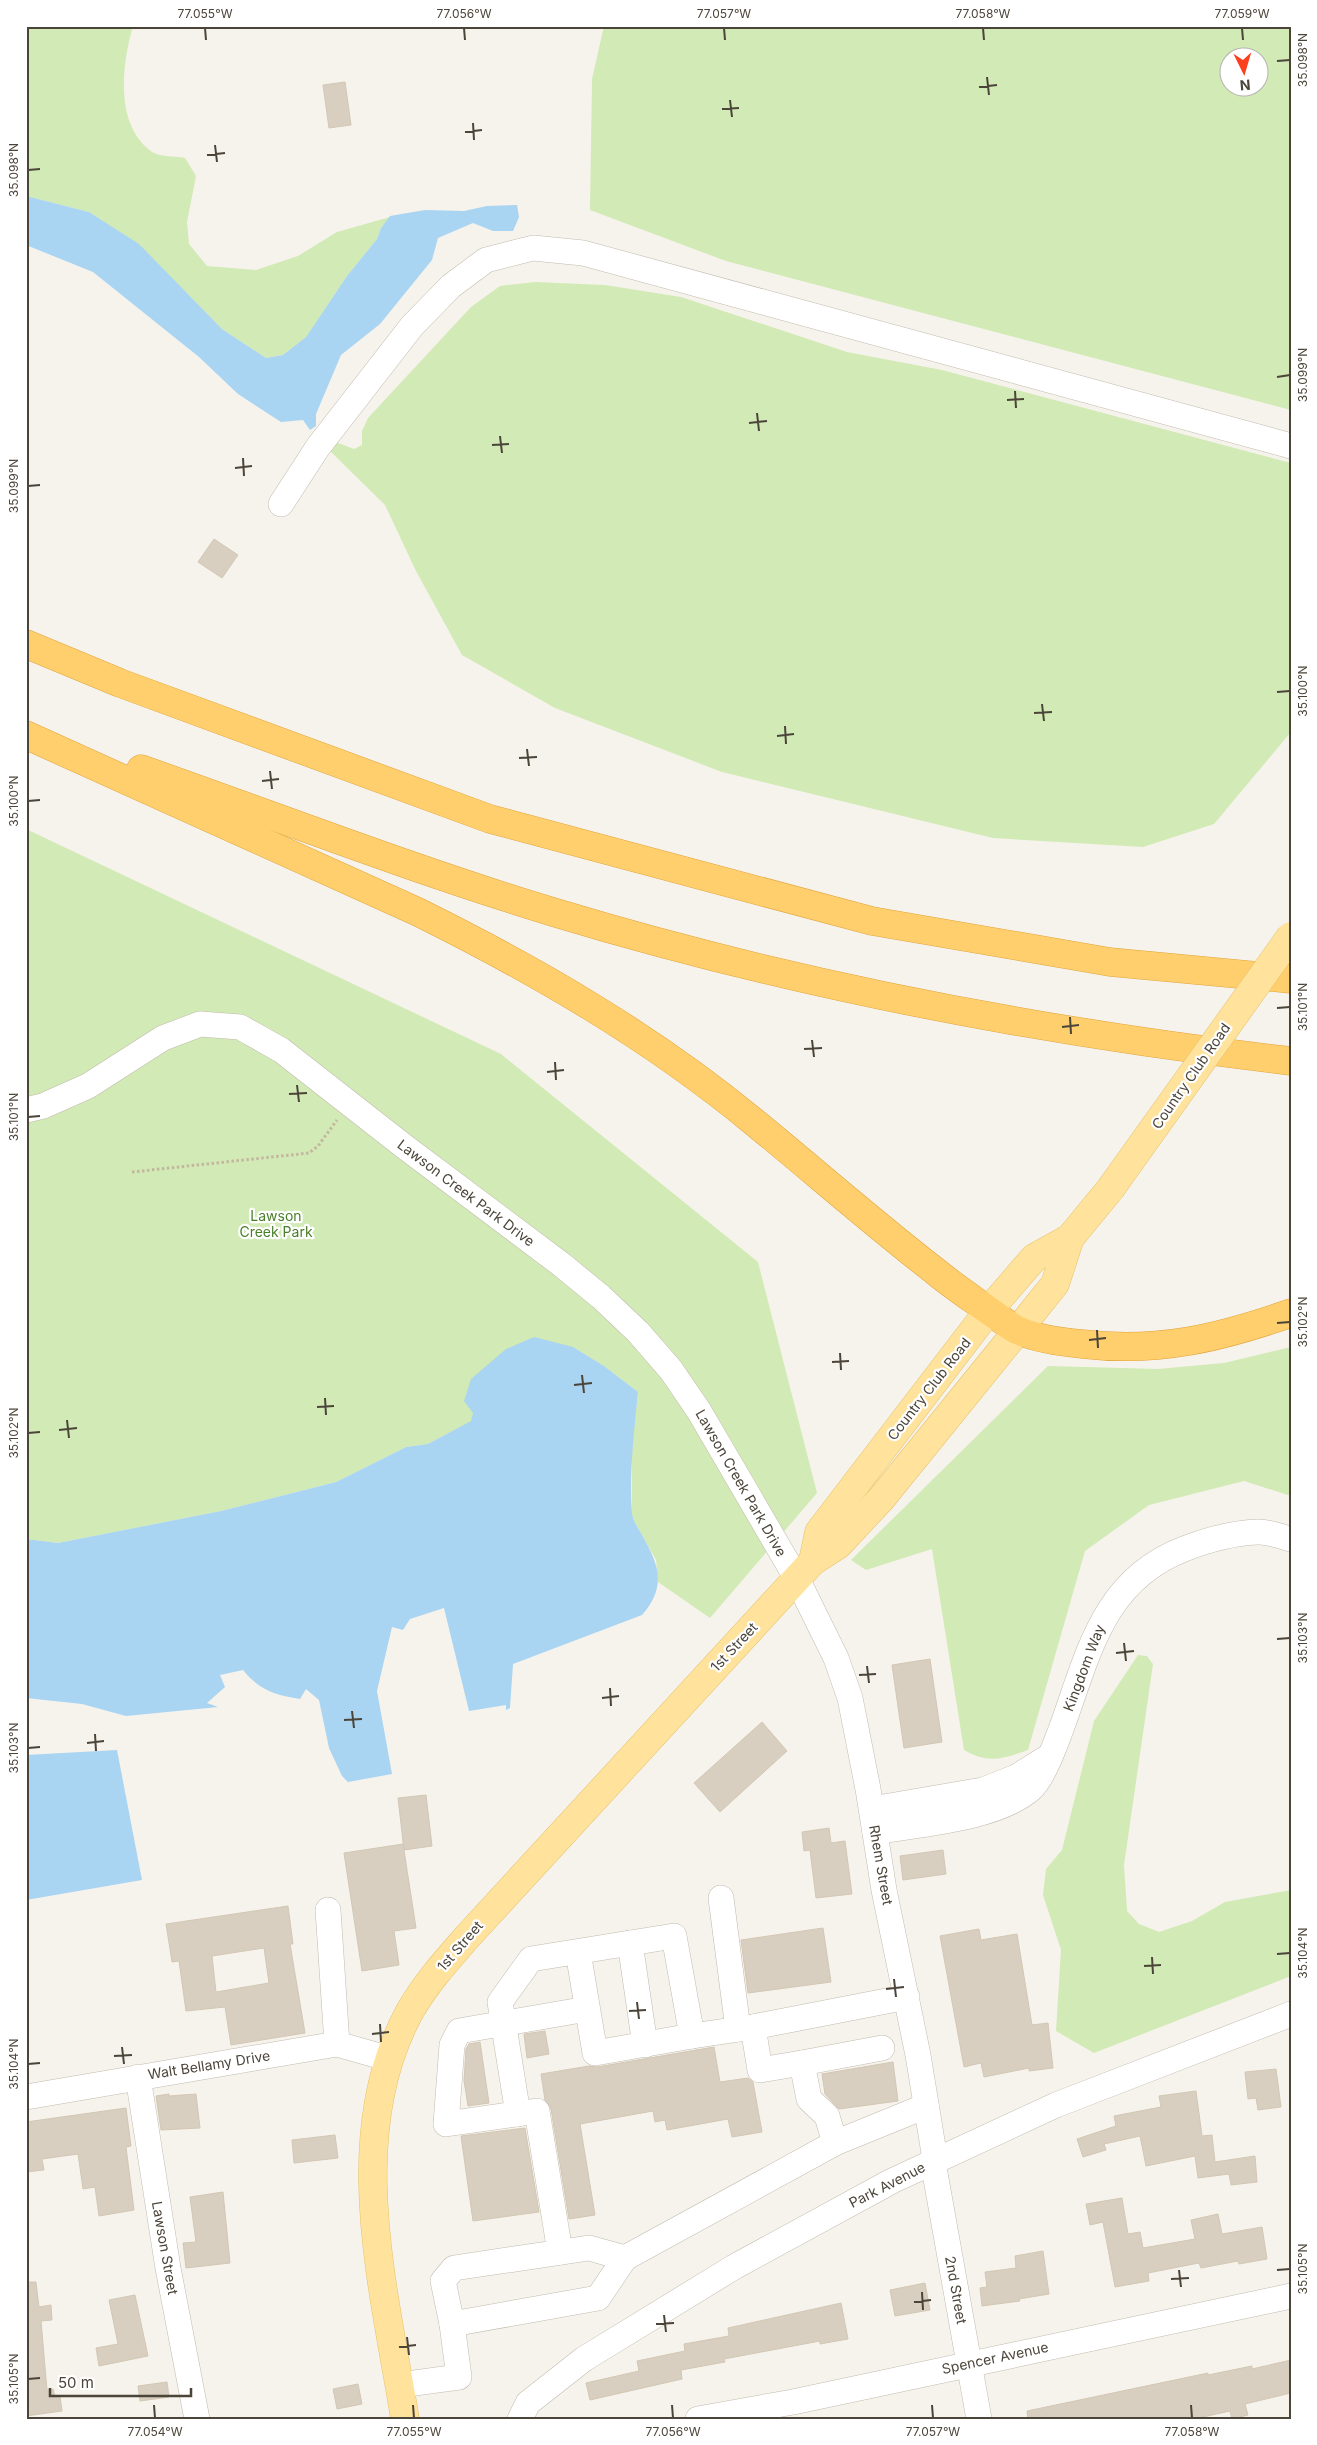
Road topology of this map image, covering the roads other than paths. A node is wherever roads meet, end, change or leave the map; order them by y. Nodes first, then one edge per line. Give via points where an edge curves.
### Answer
1 (1291, 446) edge
2 (281, 504) dead end
3 (26, 644) edge
4 (26, 729) edge
5 (26, 735) edge
6 (1291, 936) edge
7 (1110, 962) junction
8 (1291, 973) edge
9 (1291, 979) edge
10 (1291, 1061) edge
11 (26, 1110) edge
12 (1070, 1238) junction
13 (989, 1310) junction
14 (1291, 1313) edge
15 (1018, 1330) junction
16 (1291, 1539) edge
17 (805, 1570) junction
18 (874, 1821) junction
19 (721, 1898) dead end
20 (328, 1910) dead end
21 (630, 1943) junction
22 (578, 1952) junction
23 (907, 1997) junction
24 (587, 2009) junction
25 (1291, 2014) edge
26 (503, 2022) junction
27 (746, 2028) junction
28 (692, 2036) junction
29 (337, 2044) junction
30 (645, 2045) junction
31 (882, 2048) dead end
32 (390, 2059) junction
33 (802, 2063) junction
34 (138, 2076) junction
35 (26, 2097) edge
36 (926, 2106) junction
37 (518, 2114) junction
38 (835, 2143) junction
39 (933, 2162) junction
40 (560, 2252) junction
41 (625, 2258) junction
42 (1291, 2296) edge
43 (1291, 2311) edge
44 (452, 2324) junction
45 (970, 2372) junction
46 (400, 2385) junction
47 (197, 2419) edge
48 (405, 2419) edge
49 (520, 2419) edge
50 (698, 2419) edge
51 (791, 2419) edge
52 (980, 2419) edge

1 - 2 street via 583,253 533,248 486,260 450,286 412,326 324,439
3 - 7 highway via 490,819 872,921
4 - 10 highway via 404,864 645,939 787,975 1007,1021 1162,1046
5 - 13 highway via 418,912 600,1011 680,1064 920,1260
6 - 12 main road, Country Club Road, bridge via 1111,1188
7 - 8 highway
7 - 9 highway
11 - 17 street, Lawson Creek Park Drive via 88,1086 163,1038 200,1024 240,1028 281,1050 562,1265 638,1332 671,1370
12 - 13 main road, Country Club Road via 1034,1258
12 - 15 main road, Country Club Road via 1055,1284
13 - 15 highway
13 - 17 main road, Country Club Road via 819,1532
14 - 15 highway via 1209,1339 1145,1348 1058,1342
15 - 17 main road, Country Club Road via 881,1499 838,1545
16 - 18 street, Kingdom Way via 1259,1532 1206,1541 1164,1557 1131,1580 1103,1617 1052,1754 1016,1777 983,1790
17 - 18 street, Rhem Street via 850,1698
17 - 32 main road, 1st Street via 446,1960 411,2011
18 - 23 street, Rhem Street
19 - 27 street
20 - 29 street
21 - 22 street
21 - 28 street via 674,1936
21 - 30 street
22 - 24 street
22 - 26 street via 531,1959 500,2002
23 - 27 street
23 - 36 street, Rhem Street
24 - 26 street
24 - 30 street via 595,2053
25 - 39 street, Park Avenue via 1056,2105
26 - 37 street
26 - 37 street via 459,2031 452,2045 446,2124
27 - 28 street
27 - 33 street via 760,2070
28 - 30 street
29 - 32 street, Walt Bellamy Drive
29 - 34 street, Walt Bellamy Drive
31 - 33 street
32 - 46 main road, 1st Street via 375,2129 372,2182 379,2258
33 - 38 street via 809,2099 827,2116
34 - 35 street, Walt Bellamy Drive
34 - 47 street, Lawson Street via 165,2249
36 - 38 street
36 - 39 street, Rhem Street
37 - 40 street via 537,2111
38 - 41 street
39 - 45 street, 2nd Street
39 - 49 street, Park Avenue via 812,2224 656,2314 584,2360 528,2403
40 - 41 street via 588,2248
40 - 44 street via 454,2268 443,2282
41 - 44 street via 598,2298
42 - 45 street, Spencer Avenue
43 - 45 street, Spencer Avenue
44 - 46 street via 459,2377
45 - 50 street, Spencer Avenue
45 - 51 street, Spencer Avenue
45 - 52 street, 2nd Street
46 - 48 main road, 1st Street

